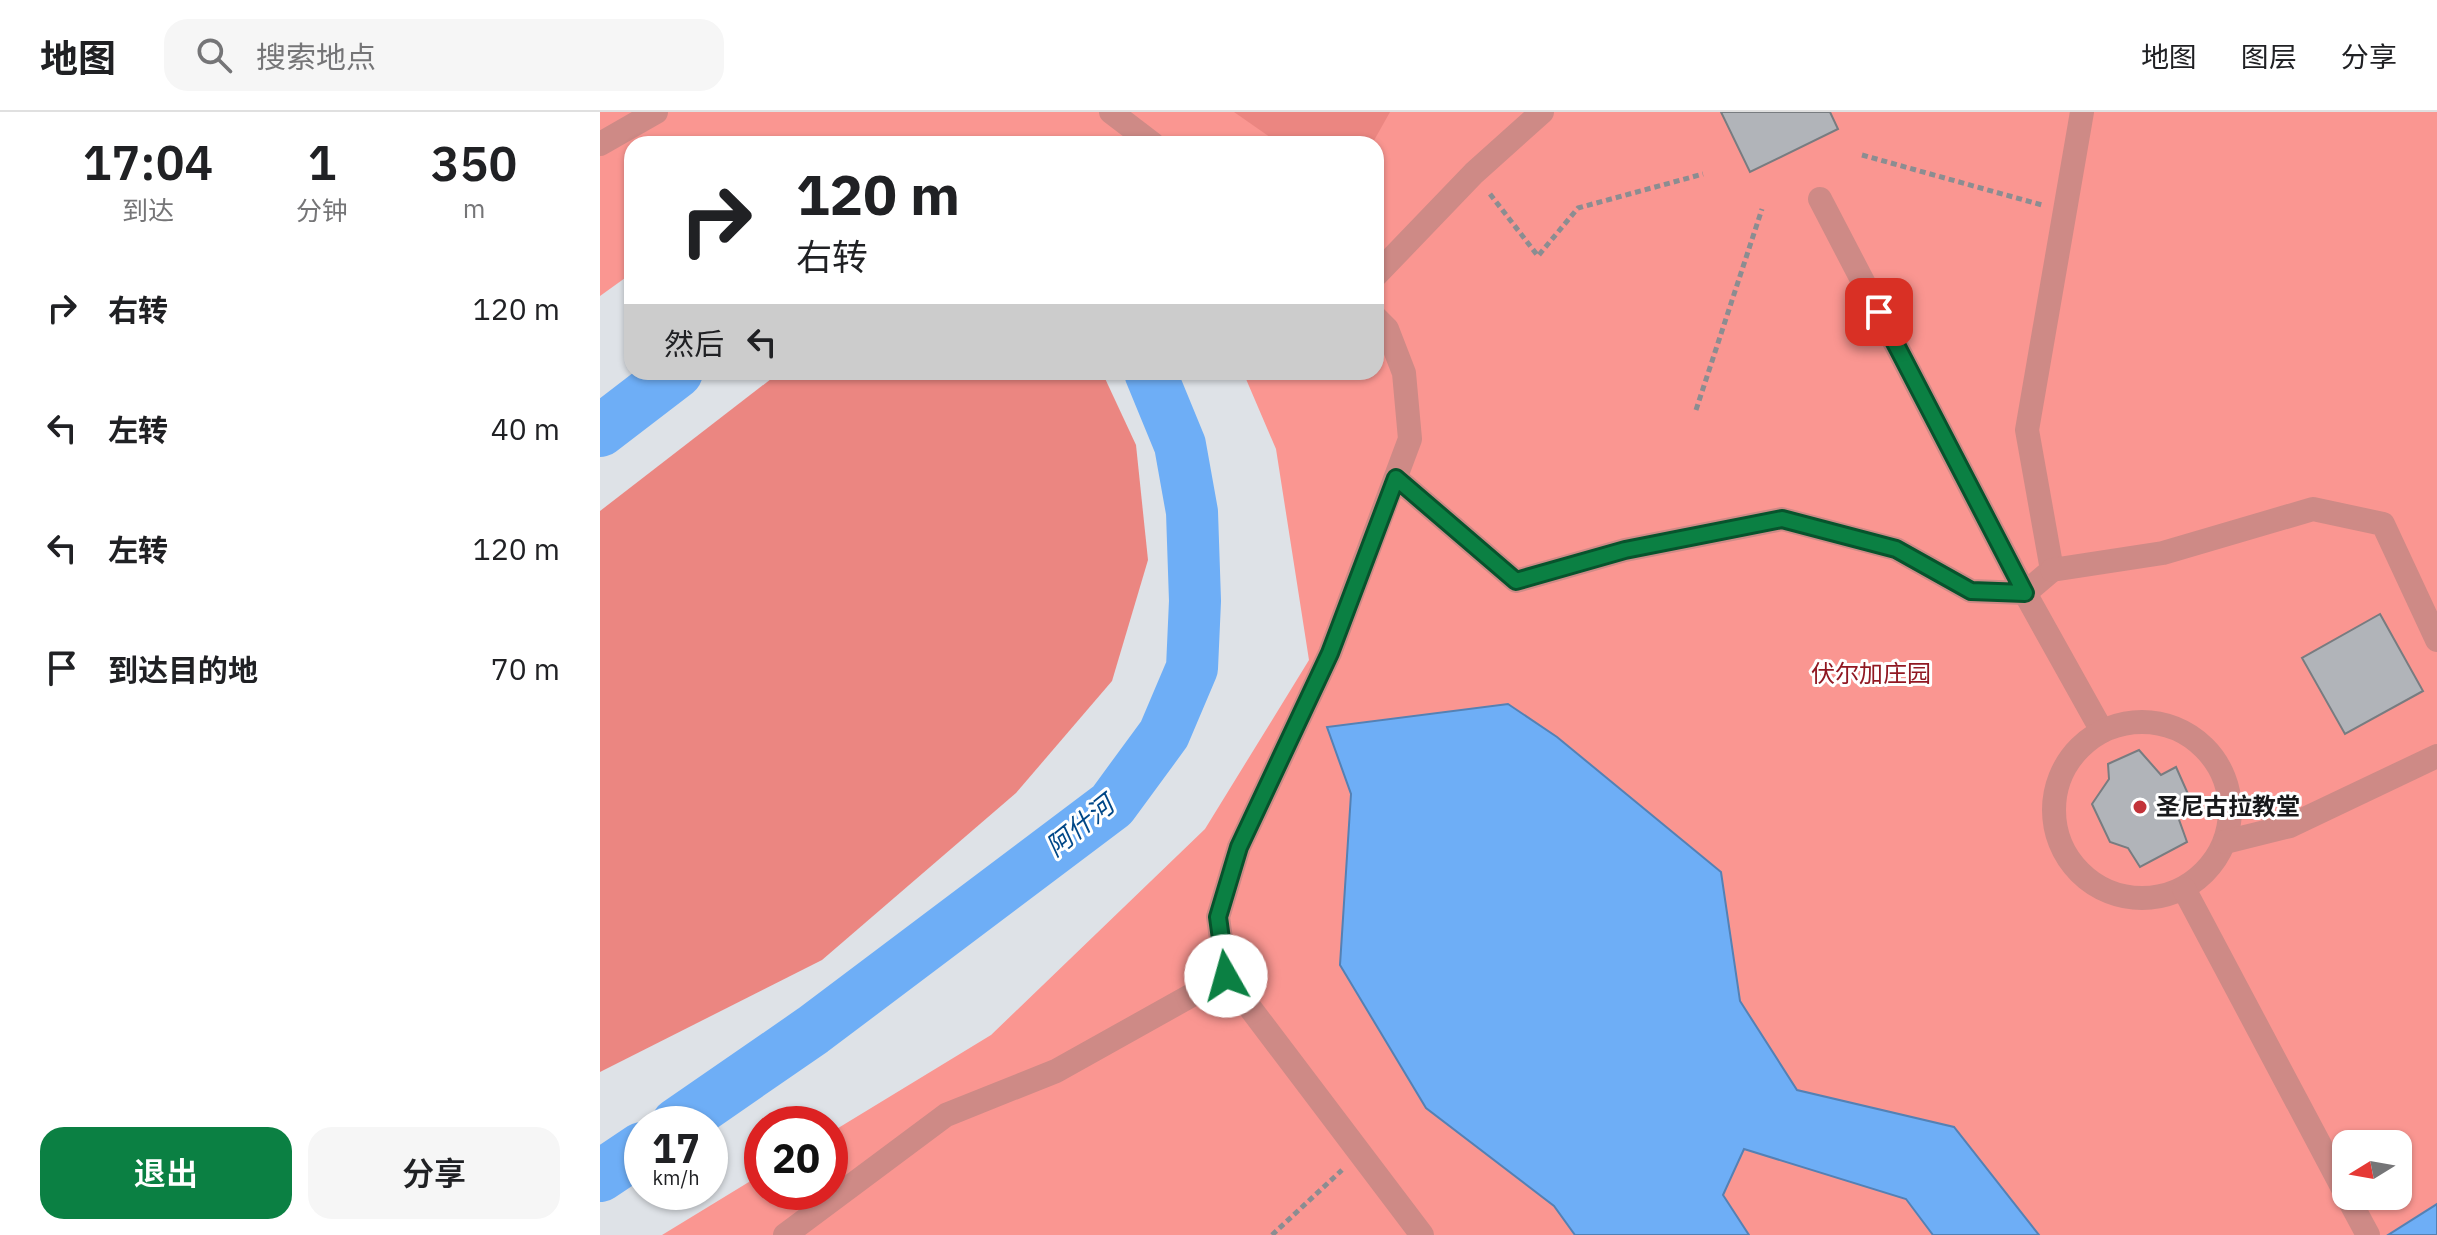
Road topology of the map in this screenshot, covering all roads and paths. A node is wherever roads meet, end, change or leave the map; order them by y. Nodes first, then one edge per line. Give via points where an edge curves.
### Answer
1 (656, 112) edge
2 (1111, 112) edge
3 (1542, 112) edge
4 (2082, 112) edge
5 (1142, 136) edge
6 (600, 144) edge
7 (1862, 155) dead end
8 (1474, 173) junction
9 (1703, 174) dead end
10 (1820, 199) dead end
11 (1762, 209) dead end
12 (2065, 211) junction
13 (1384, 267) edge
14 (1384, 326) edge
15 (1696, 410) dead end
16 (1396, 478) junction
17 (2052, 570) junction
18 (2025, 593) junction
19 (2437, 640) edge
20 (2102, 731) junction
21 (2437, 756) edge
22 (2225, 842) junction
23 (2184, 889) junction
24 (1226, 976) junction
25 (1360, 1153) junction
26 (2332, 1167) edge
27 (2355, 1210) edge
28 (785, 1235) edge
29 (1272, 1235) edge
30 (1422, 1235) edge
31 (2368, 1235) edge

1 - 6 lane
2 - 5 lane
3 - 8 lane
4 - 12 lane
7 - 12 path
8 - 9 path via 1538,256 1578,208
8 - 13 lane
10 - 18 lane
11 - 15 path
12 - 17 lane via 2027,430
14 - 16 lane via 1404,373 1410,439
16 - 18 lane via 1516,581 1625,550 1782,519 1896,549 1971,591
16 - 24 lane via 1330,653 1239,847 1218,917
17 - 18 lane
17 - 19 lane via 2163,553 2313,509 2383,524
18 - 20 lane
20 - 22 lane via 2131,722 2161,723 2189,735 2212,755 2226,782 2231,812
20 - 23 lane via 2079,747 2054,796 2054,825 2063,852 2080,874 2103,890 2130,899 2158,898
21 - 22 lane via 2290,826
22 - 23 lane via 2216,861
23 - 26 lane
24 - 25 lane
24 - 28 lane via 1056,1071 946,1115
25 - 29 path
25 - 30 lane
27 - 31 lane

